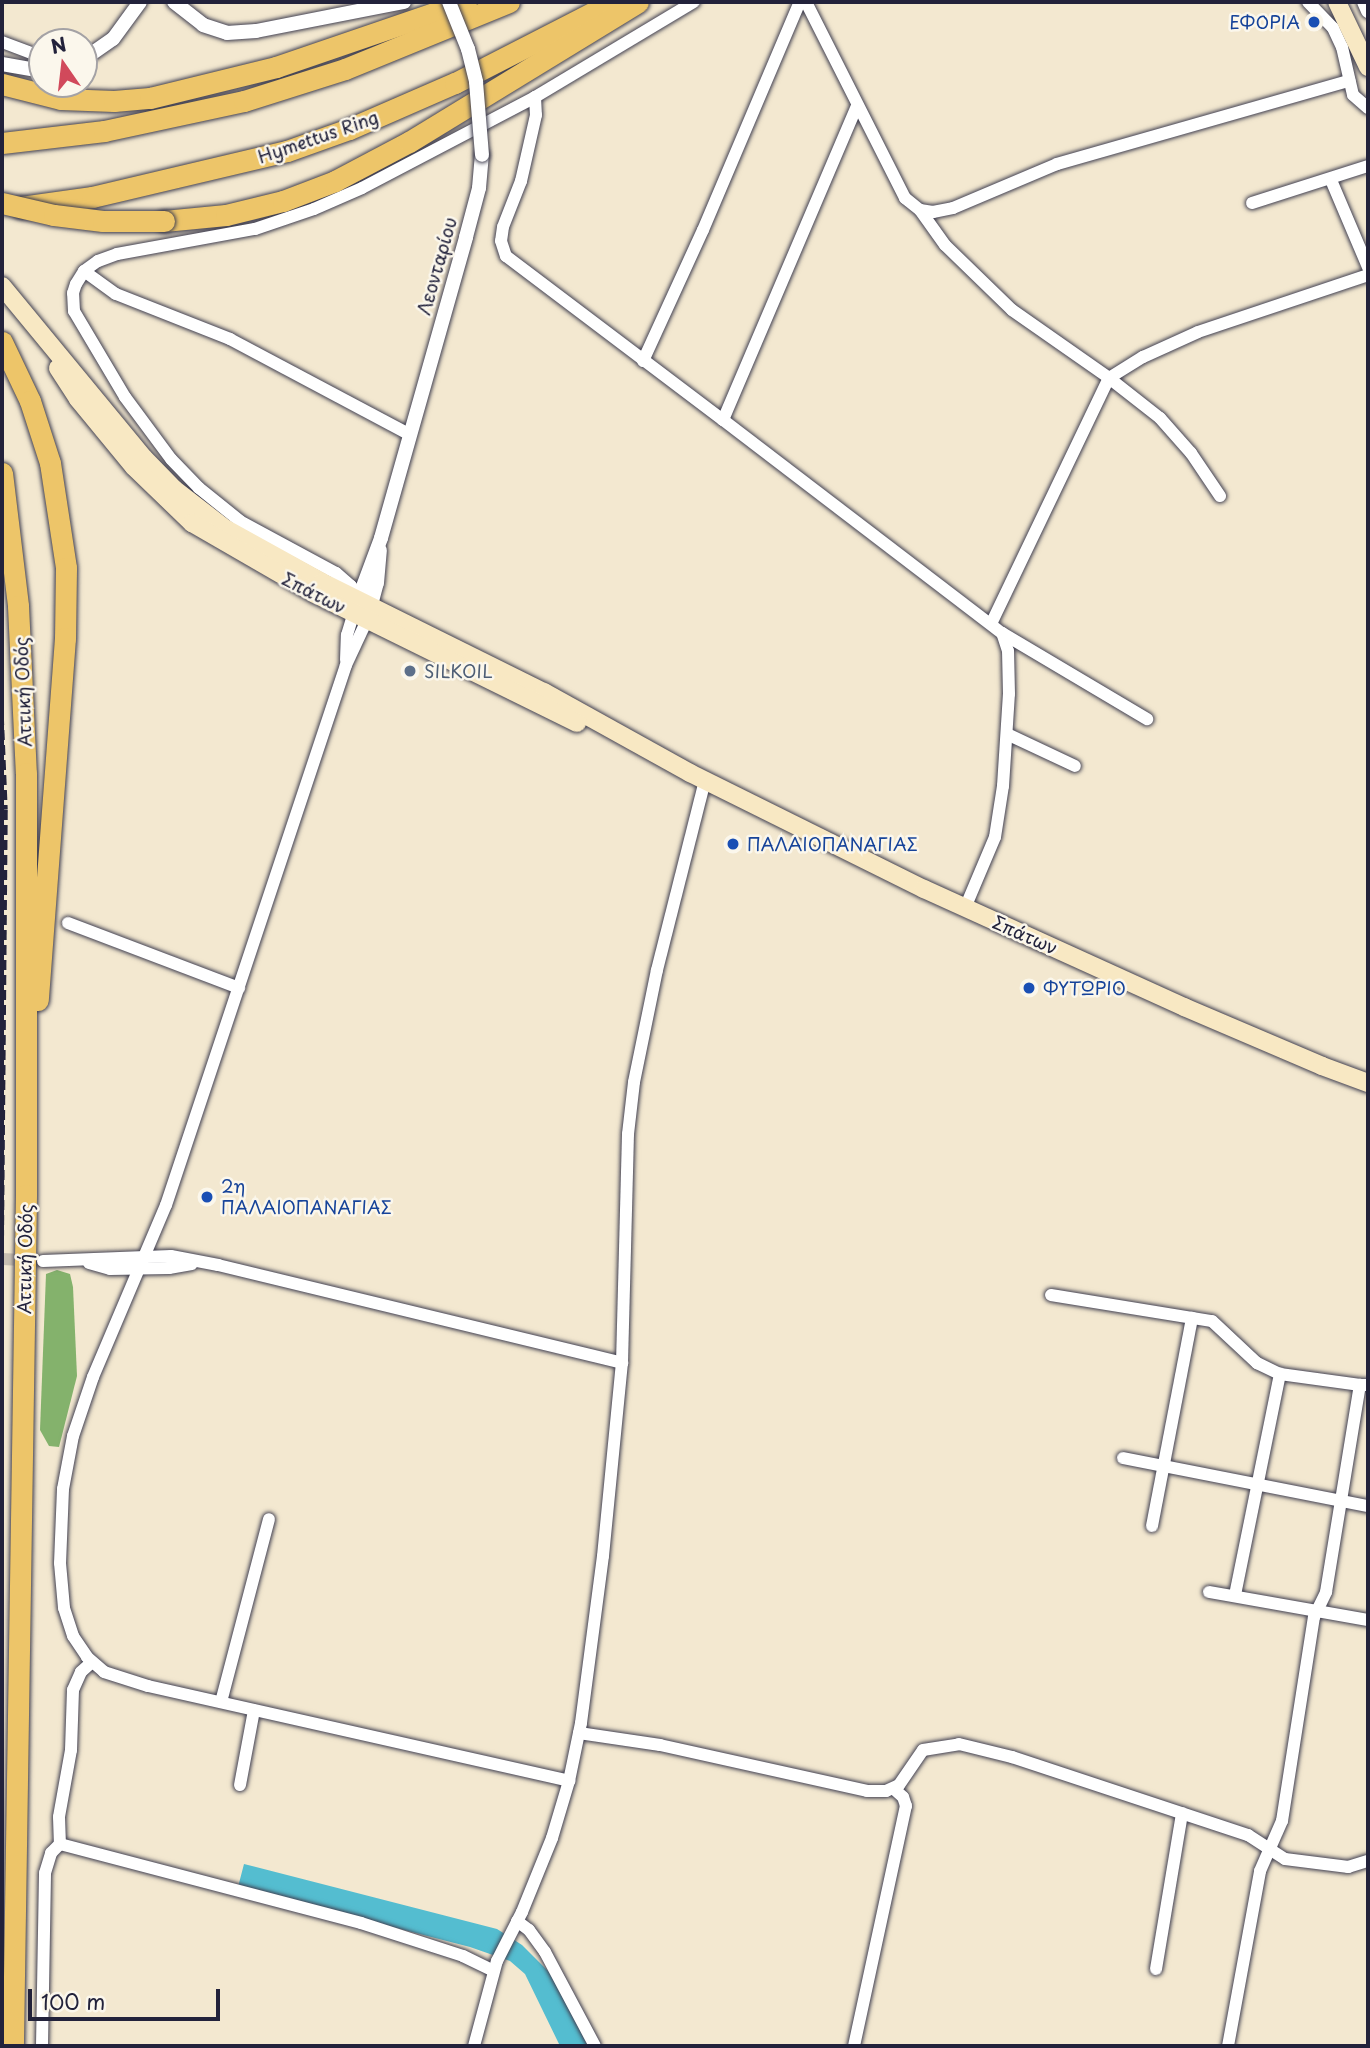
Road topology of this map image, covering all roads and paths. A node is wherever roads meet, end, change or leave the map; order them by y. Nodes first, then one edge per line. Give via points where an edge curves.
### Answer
1 (140, 2) edge
2 (174, 2) edge
3 (404, 2) edge
4 (449, 2) edge
5 (466, 2) edge
6 (509, 2) edge
7 (613, 2) edge
8 (638, 2) edge
9 (694, 2) edge
10 (800, 2) edge
11 (806, 2) edge
12 (1308, 2) edge
13 (1337, 2) edge
14 (1364, 2) edge
15 (1368, 12) edge
16 (2, 42) edge
17 (98, 49) edge
18 (28, 52) edge
19 (2, 64) edge
20 (1368, 67) edge
21 (28, 69) edge
22 (1349, 80) junction
23 (2, 84) edge
24 (535, 97) junction
25 (857, 106) junction
26 (1368, 108) edge
27 (2, 143) edge
28 (1368, 166) edge
29 (1331, 180) junction
30 (2, 203) edge
31 (1252, 204) dead end
32 (2, 210) edge
33 (920, 210) junction
34 (1368, 267) edge
35 (84, 271) junction
36 (1368, 275) edge
37 (2, 285) edge
38 (2, 342) edge
39 (643, 361) junction
40 (1109, 378) junction
41 (723, 420) junction
42 (409, 434) junction
43 (2, 473) edge
44 (1220, 496) dead end
45 (362, 610) junction
46 (991, 624) junction
47 (1002, 633) junction
48 (1147, 719) dead end
49 (1007, 734) junction
50 (1075, 766) dead end
51 (697, 776) junction
52 (965, 908) junction
53 (68, 923) dead end
54 (239, 988) junction
55 (1368, 1083) edge
56 (26, 1195) junction
57 (43, 1261) tunnel mouth
58 (141, 1263) junction
59 (1051, 1295) dead end
60 (1192, 1318) junction
61 (622, 1363) junction
62 (1280, 1374) junction
63 (1364, 1385) edge
64 (1123, 1458) dead end
65 (1166, 1466) junction
66 (1258, 1485) junction
67 (1343, 1499) junction
68 (1368, 1506) edge
69 (269, 1519) dead end
70 (1152, 1526) dead end
71 (1209, 1592) dead end
72 (1235, 1595) junction
73 (1318, 1611) junction
74 (1368, 1620) edge
75 (92, 1662) junction
76 (221, 1702) junction
77 (254, 1710) junction
78 (579, 1733) junction
79 (569, 1781) junction
80 (240, 1784) dead end
81 (894, 1788) junction
82 (1182, 1813) junction
83 (60, 1844) junction
84 (1269, 1847) junction
85 (1368, 1861) edge
86 (514, 1926) junction
87 (495, 1966) junction
88 (1156, 1969) dead end
89 (13, 2046) edge
90 (42, 2046) edge
91 (474, 2046) edge
92 (596, 2046) edge
93 (854, 2046) edge
94 (1228, 2046) edge

1 - 17 street via 113,39
2 - 3 street via 203,25 227,33
4 - 42 street, Λεονταρίου, bridge via 476,82 482,155 479,188
5 - 23 highway via 276,67 150,98 76,100
6 - 27 highway via 345,69 244,101 130,126
7 - 32 highway, Hymettus Ring via 455,83 349,130 287,151 92,197
8 - 30 highway, bridge via 409,142 283,201 226,215 164,221 103,221
9 - 24 street
10 - 39 street
11 - 25 street
12 - 22 street via 1337,36
13 - 20 main road
14 - 15 street
16 - 18 street
19 - 21 street
22 - 26 street via 1359,103
22 - 33 street via 1057,164 953,208
24 - 35 street via 314,209 229,235 117,254
24 - 39 street via 532,138 522,181 503,227 503,250 513,263
25 - 33 street via 905,198
25 - 41 street
28 - 29 street
29 - 31 street
29 - 34 street
33 - 40 street via 945,244 1012,310
35 - 42 street via 116,294 230,339
35 - 45 street via 73,293 74,311 125,397 171,459 240,521 336,573 351,586
36 - 40 street via 1198,332
37 - 45 main road, Σπάτων via 174,489 226,529
38 - 56 highway via 30,401 50,463 63,533 67,603
39 - 41 street
40 - 44 street via 1160,418
40 - 46 street
41 - 46 street
42 - 45 street, Λεονταρίου
43 - 56 highway, Αττική Οδός via 25,717
45 - 51 main road, Σπάτων via 539,706
45 - 54 street
46 - 47 street
47 - 48 street
47 - 49 street via 1009,651
49 - 50 street
49 - 52 street via 995,837
51 - 52 main road, Σπάτων
51 - 61 street via 634,1082 628,1134
52 - 55 main road, Σπάτων via 1184,1007
53 - 54 street
54 - 58 street via 166,1206
56 - 89 highway, Αττική Οδός
57 - 58 street via 84,1262 110,1269
58 - 61 street via 240,1269
58 - 75 street via 93,1377 73,1436 63,1489 60,1563 64,1608 73,1636
59 - 60 street
60 - 62 street via 1212,1321 1257,1363
60 - 65 street
61 - 78 street
62 - 63 street
62 - 66 street
63 - 67 street
64 - 65 street
65 - 66 street
65 - 70 street
66 - 67 street
66 - 72 street
67 - 68 street
67 - 73 street via 1326,1592
69 - 76 street
71 - 72 street
72 - 73 street
73 - 74 street
73 - 84 street via 1282,1821
75 - 76 street via 104,1672
75 - 83 street via 73,1690
76 - 77 street
77 - 79 street
77 - 80 street
78 - 79 street
78 - 81 street via 660,1745 867,1791
79 - 86 street via 552,1838
81 - 82 street via 923,1750 958,1744
81 - 93 street via 906,1807
82 - 84 street via 1248,1835
82 - 88 street
83 - 87 street via 361,1923
83 - 90 street via 51,1853 45,1873
84 - 85 street via 1285,1859 1348,1867
84 - 94 street
86 - 87 street
86 - 92 street via 529,1930 545,1952
87 - 91 street

